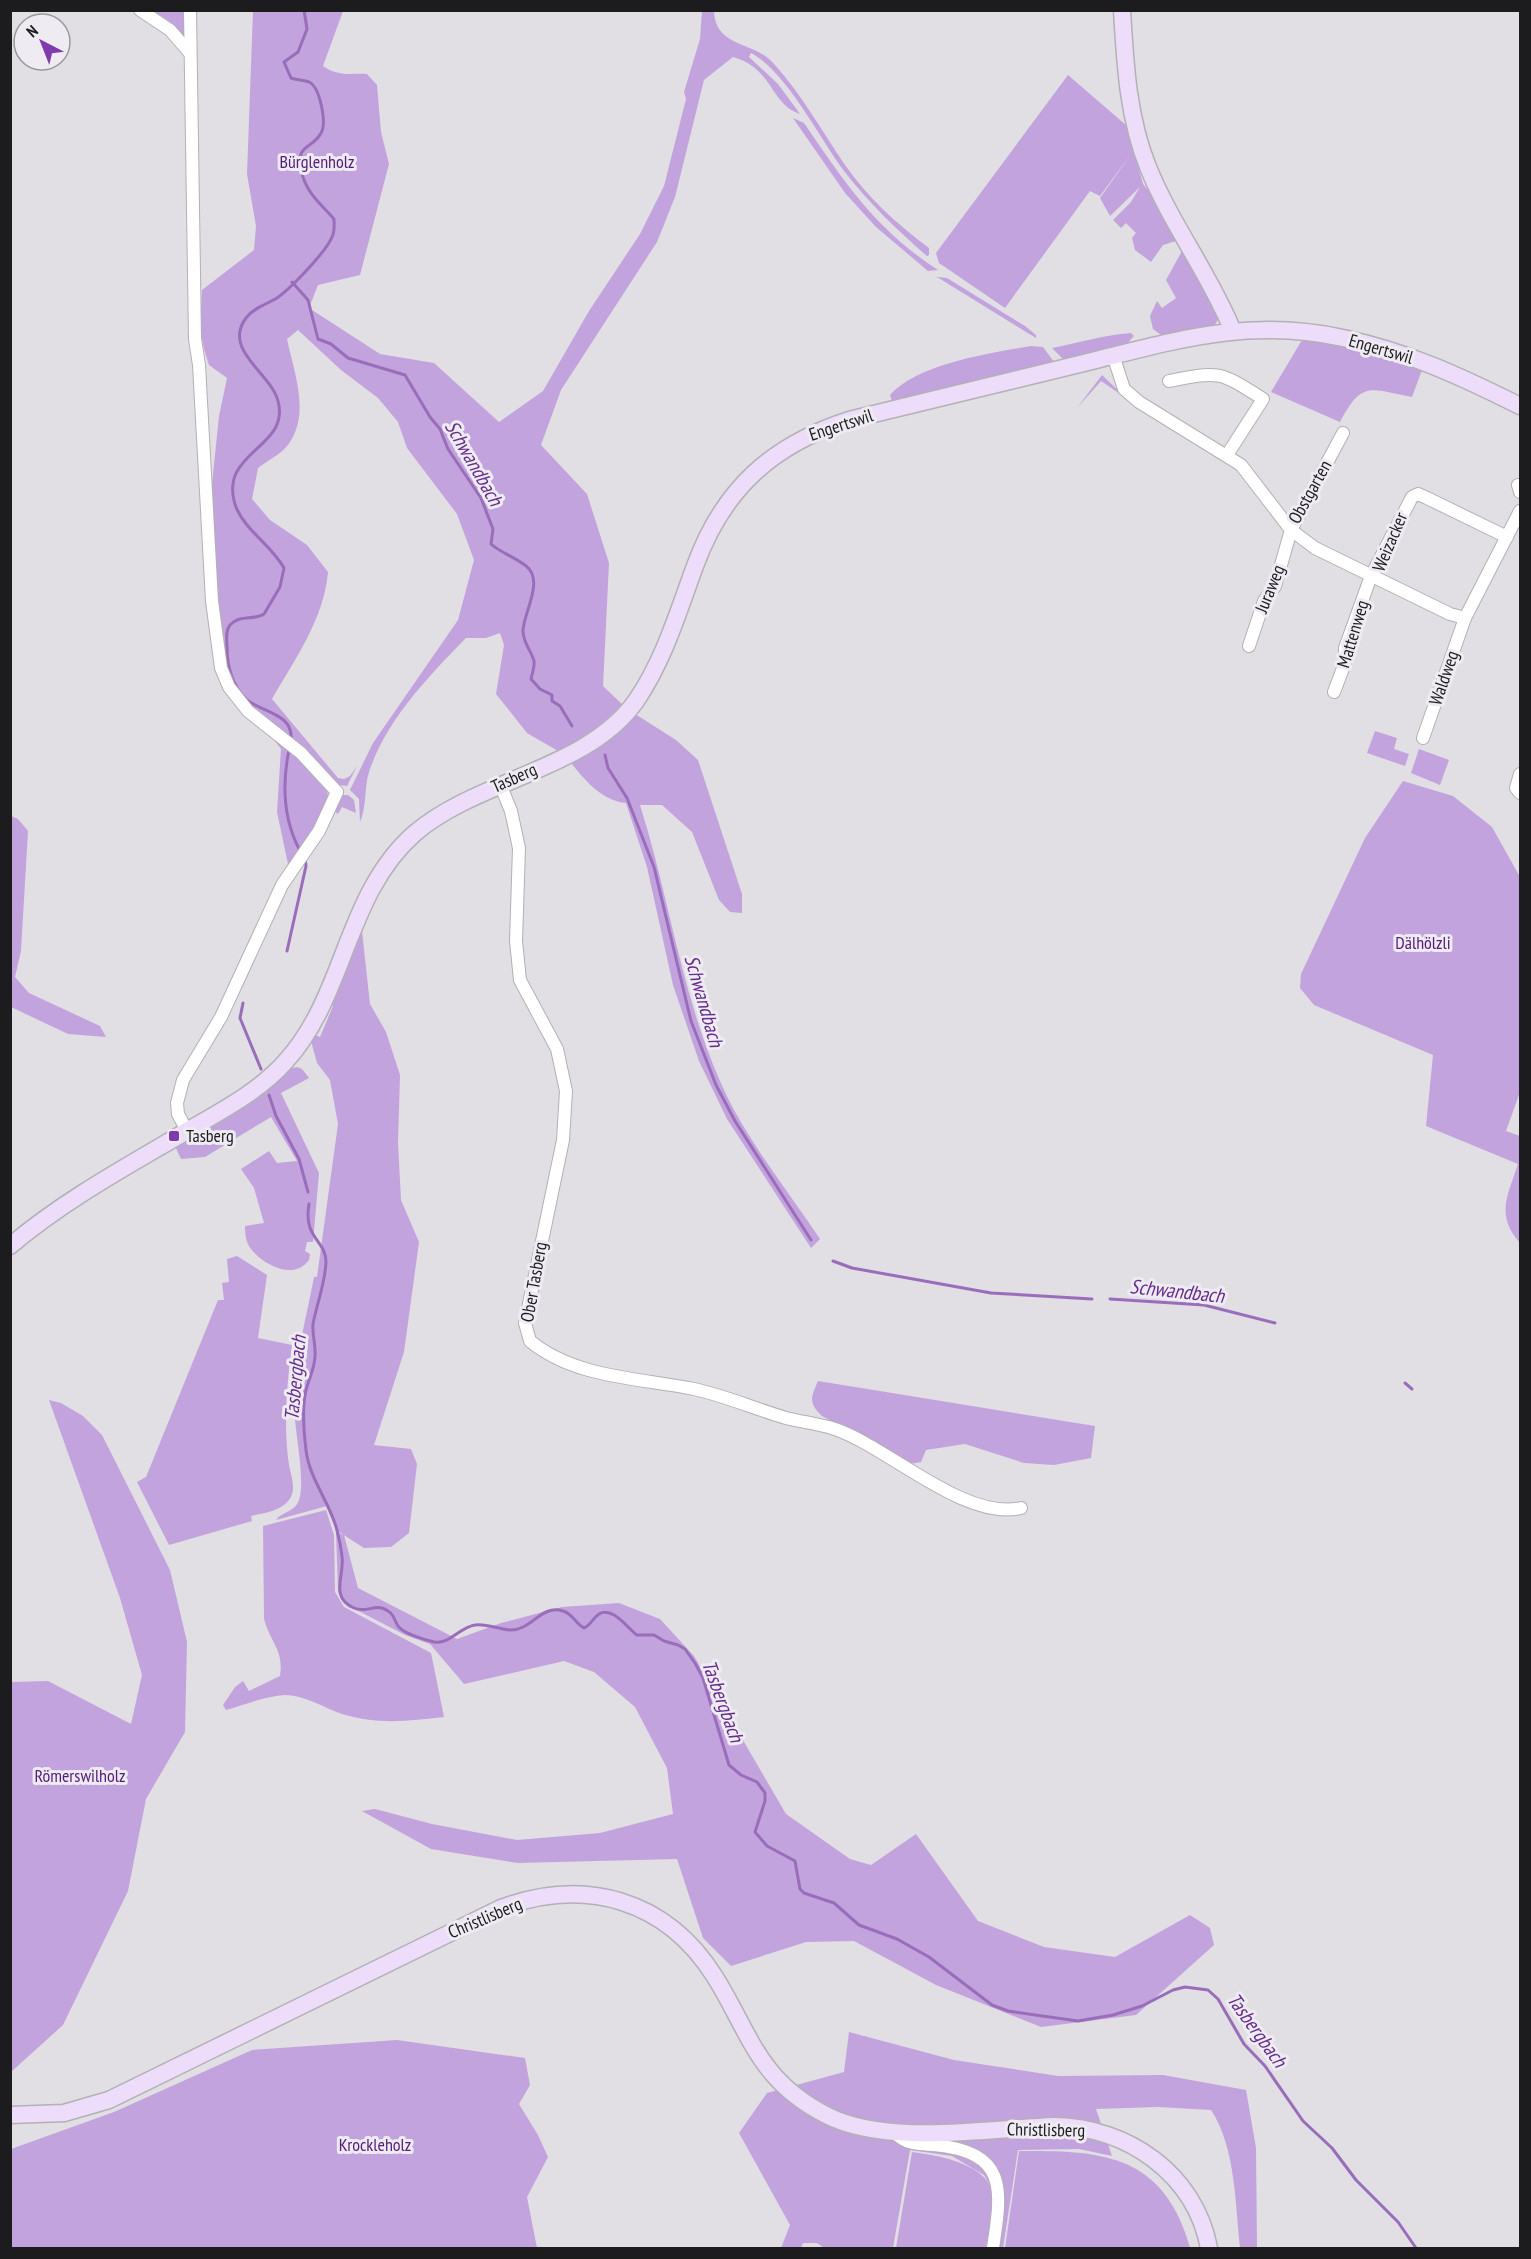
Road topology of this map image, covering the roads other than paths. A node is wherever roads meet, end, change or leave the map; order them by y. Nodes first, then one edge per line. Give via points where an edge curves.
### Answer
1 (140, 10) edge
2 (190, 10) edge
3 (1122, 10) edge
4 (190, 54) junction
5 (1232, 329) junction
6 (1113, 355) junction
7 (1169, 381) dead end
8 (1521, 405) edge
9 (1342, 433) dead end
10 (1227, 455) junction
11 (1521, 511) edge
12 (1291, 531) junction
13 (1507, 537) junction
14 (1371, 576) junction
15 (1465, 618) junction
16 (1248, 646) dead end
17 (1334, 692) dead end
18 (606, 730) joint
19 (1423, 738) dead end
20 (1521, 774) edge
21 (500, 784) junction
22 (1521, 793) edge
23 (187, 1131) junction
24 (10, 1246) edge
25 (1021, 1508) dead end
26 (10, 2115) edge
27 (895, 2133) junction
28 (993, 2248) edge
29 (1209, 2248) edge

1 - 4 street via 170,30
2 - 4 street
3 - 5 main road via 1130,98 1148,166
4 - 23 street via 195,339 212,601 221,668 248,711 297,749 341,791 282,885 221,1017 183,1080 177,1103
5 - 6 main road, Engertswil
5 - 8 main road, Engertswil via 1341,337 1381,347 1438,366
6 - 10 street, Obstgarten via 1124,389
6 - 18 main road, Engertswil via 849,420 816,431 758,467 711,528 664,651 648,681 634,703
7 - 10 street via 1214,373 1263,399
9 - 12 street, Obstgarten
10 - 12 street, Obstgarten via 1256,482
11 - 13 street
12 - 14 street via 1315,548
12 - 16 street, Juraweg via 1275,586 1264,601
13 - 14 street, Weizacker via 1415,495 1404,507
13 - 15 street
14 - 15 street, Weizacker
14 - 17 street, Mattenweg
15 - 19 street, Waldweg
18 - 21 main road, Tasberg via 565,756
20 - 22 street via 1516,788
21 - 23 main road, Tasberg via 436,817 396,852 364,901 316,1015 296,1050 255,1089
21 - 25 street, Ober Tasberg via 519,848 518,969 524,990 557,1049 566,1091 563,1140 525,1323 530,1341 586,1370 715,1394 834,1429 958,1495 992,1508
23 - 24 main road, Tasberg via 72,1200
26 - 27 main road, Christlisberg via 63,2113 109,2100 494,1911 538,1898 581,1895 613,1898 635,1906 653,1914 681,1936 714,1976 764,2064 798,2098 850,2125
27 - 28 street, Christlisberg via 911,2144 963,2151 991,2167 999,2193
27 - 29 main road, Christlisberg via 1063,2127 1109,2134 1143,2151 1176,2180 1196,2210

